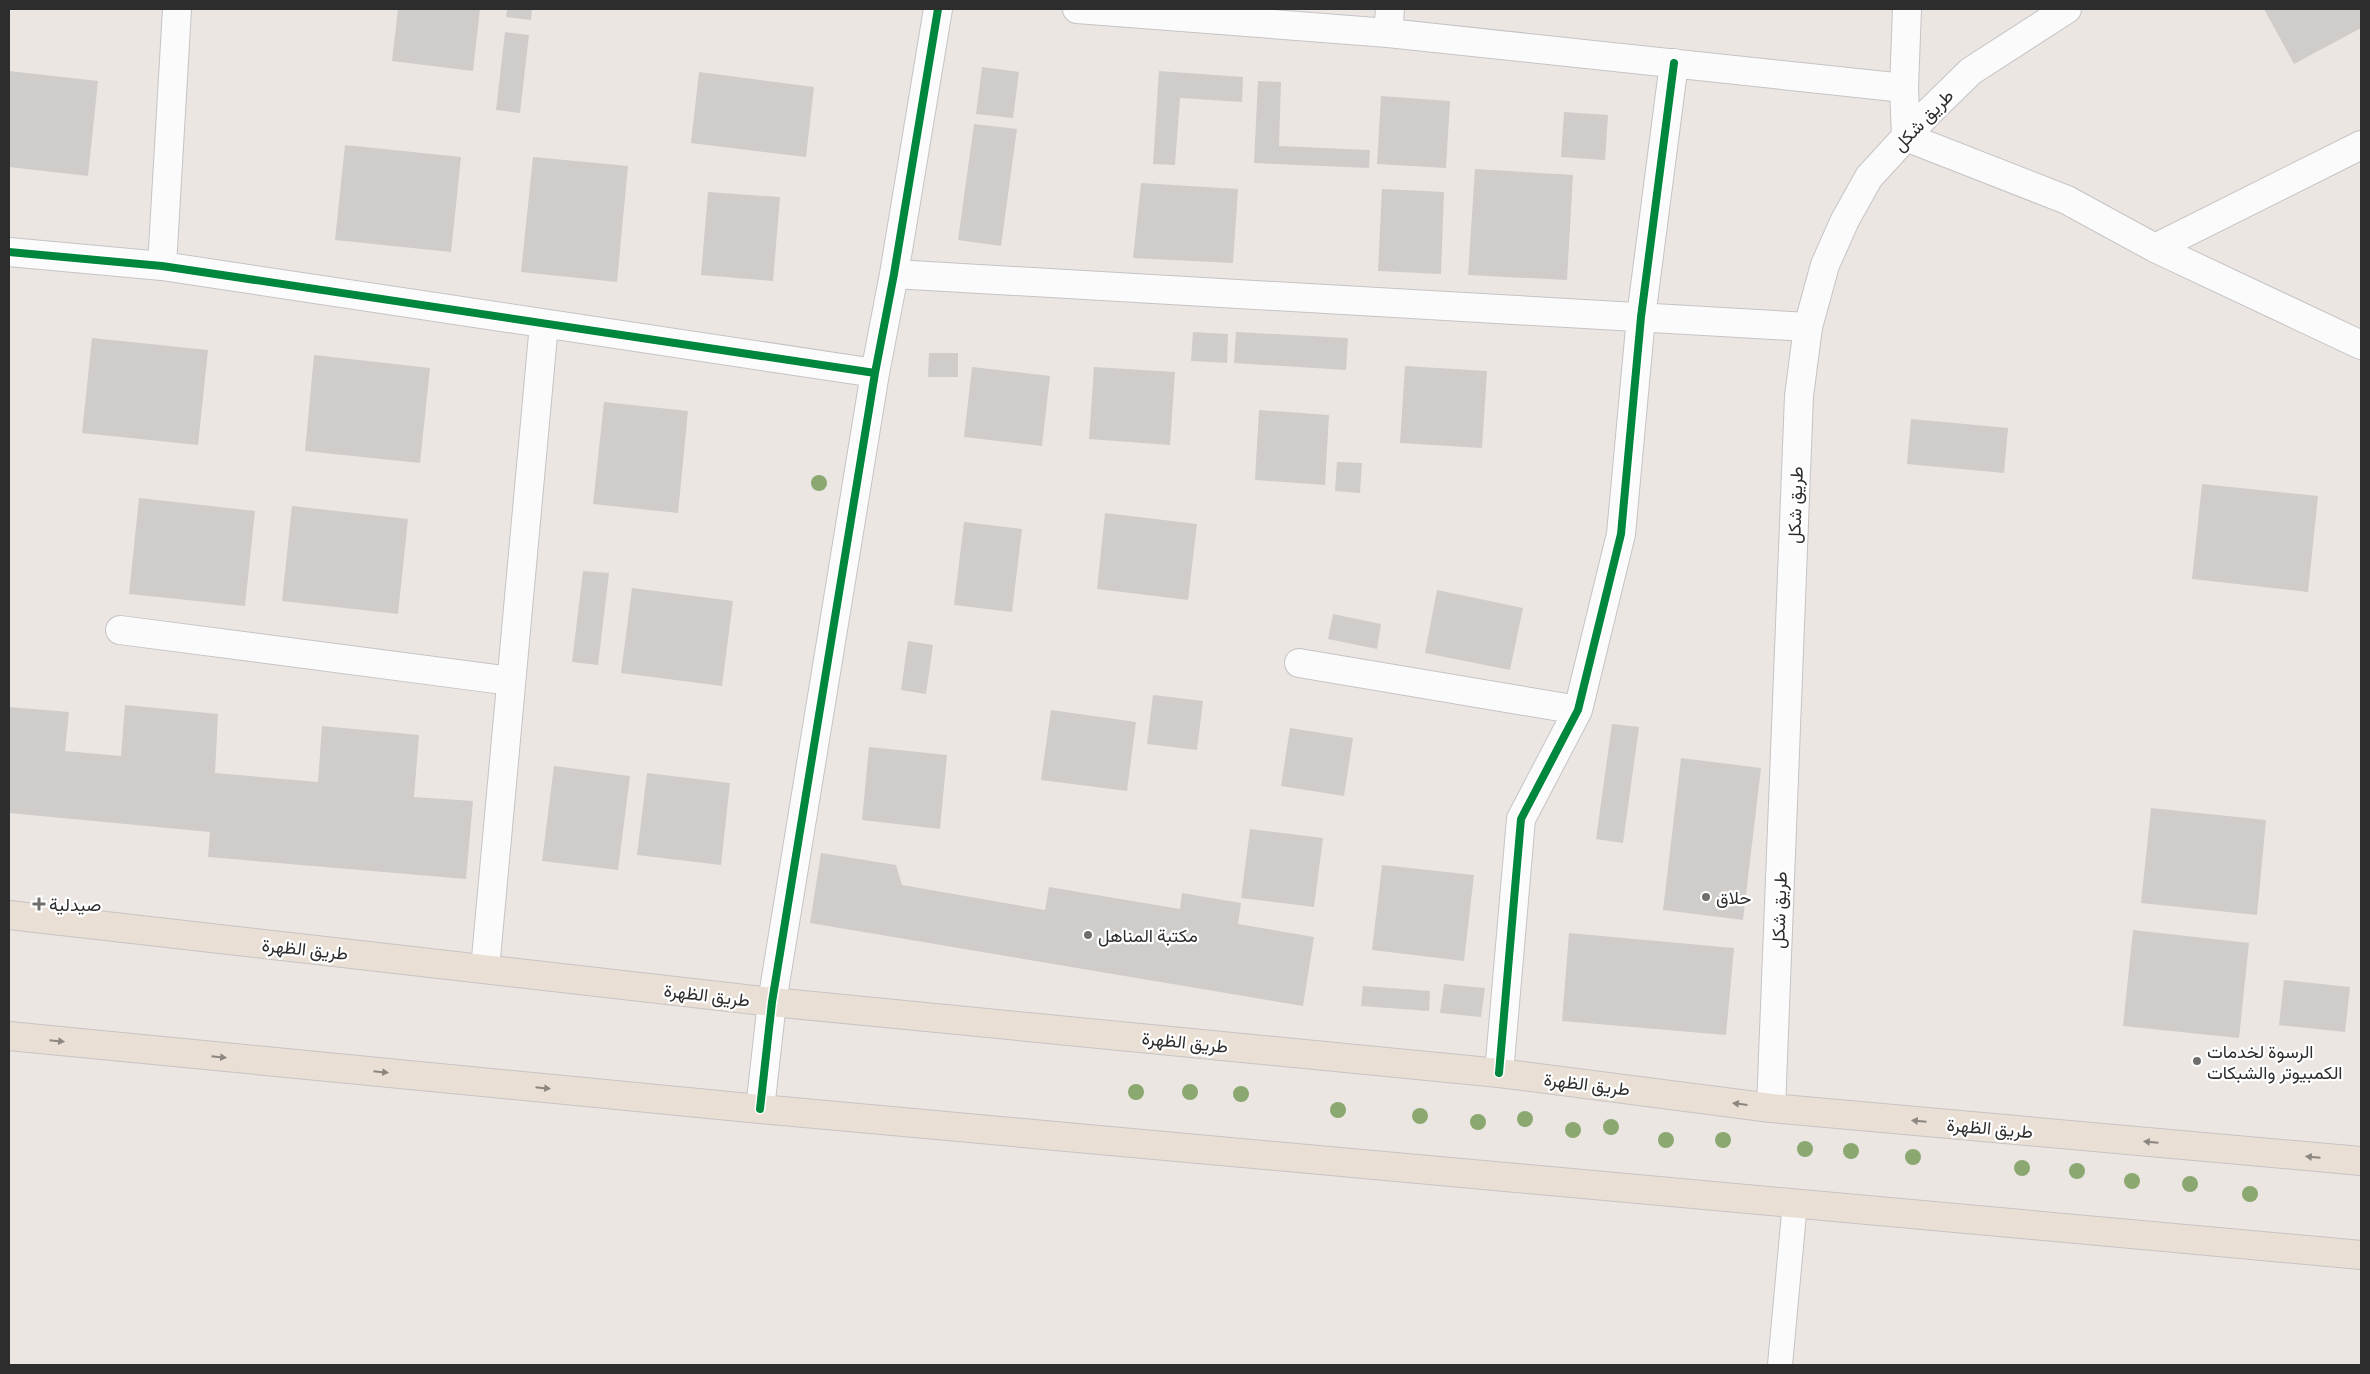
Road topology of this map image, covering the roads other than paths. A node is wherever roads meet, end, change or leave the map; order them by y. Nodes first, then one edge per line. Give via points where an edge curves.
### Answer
1 (177, 9) edge
2 (938, 9) edge
3 (1077, 9) edge
4 (1907, 9) edge
5 (2068, 9) edge
6 (1389, 21) edge
7 (1674, 63) junction
8 (1904, 88) junction
9 (1906, 137) junction
10 (2361, 145) edge
11 (2155, 248) junction
12 (9, 252) edge
13 (162, 266) junction
14 (894, 274) junction
15 (1641, 316) junction
16 (544, 324) junction
17 (1808, 327) junction
18 (2361, 345) edge
19 (875, 373) junction
20 (120, 630) dead end
21 (1299, 663) dead end
22 (511, 681) junction
23 (1578, 710) junction
24 (9, 915) edge
25 (485, 969) junction
26 (772, 1002) junction
27 (9, 1036) edge
28 (1499, 1073) junction
29 (1771, 1108) junction
30 (760, 1109) junction
31 (2361, 1161) edge
32 (1795, 1203) junction
33 (2361, 1255) edge
34 (1780, 1365) edge

1 - 13 street
2 - 14 street
3 - 6 street
4 - 8 street
5 - 9 street, طريق شكل via 1972,71
6 - 7 street
7 - 8 street
7 - 15 street
8 - 9 street
9 - 11 street via 2068,200
9 - 17 street, طريق شكل via 1870,177 1845,220 1825,265
10 - 11 street
11 - 18 street
12 - 13 street
13 - 16 street
14 - 15 street
14 - 19 street
15 - 17 street
15 - 23 street via 1622,534
16 - 19 street
16 - 22 street
17 - 29 street, طريق شكل via 1799,396
19 - 26 street
20 - 22 street
21 - 23 street
22 - 25 street
23 - 28 street via 1521,819
24 - 25 main road, طريق الظهرة
25 - 26 main road, طريق الظهرة
26 - 28 main road, طريق الظهرة
26 - 30 street
27 -> 30 main road
29 -> 28 main road, طريق الظهرة
31 -> 29 main road, طريق الظهرة
30 - 32 main road
32 - 33 main road
32 - 34 lane

